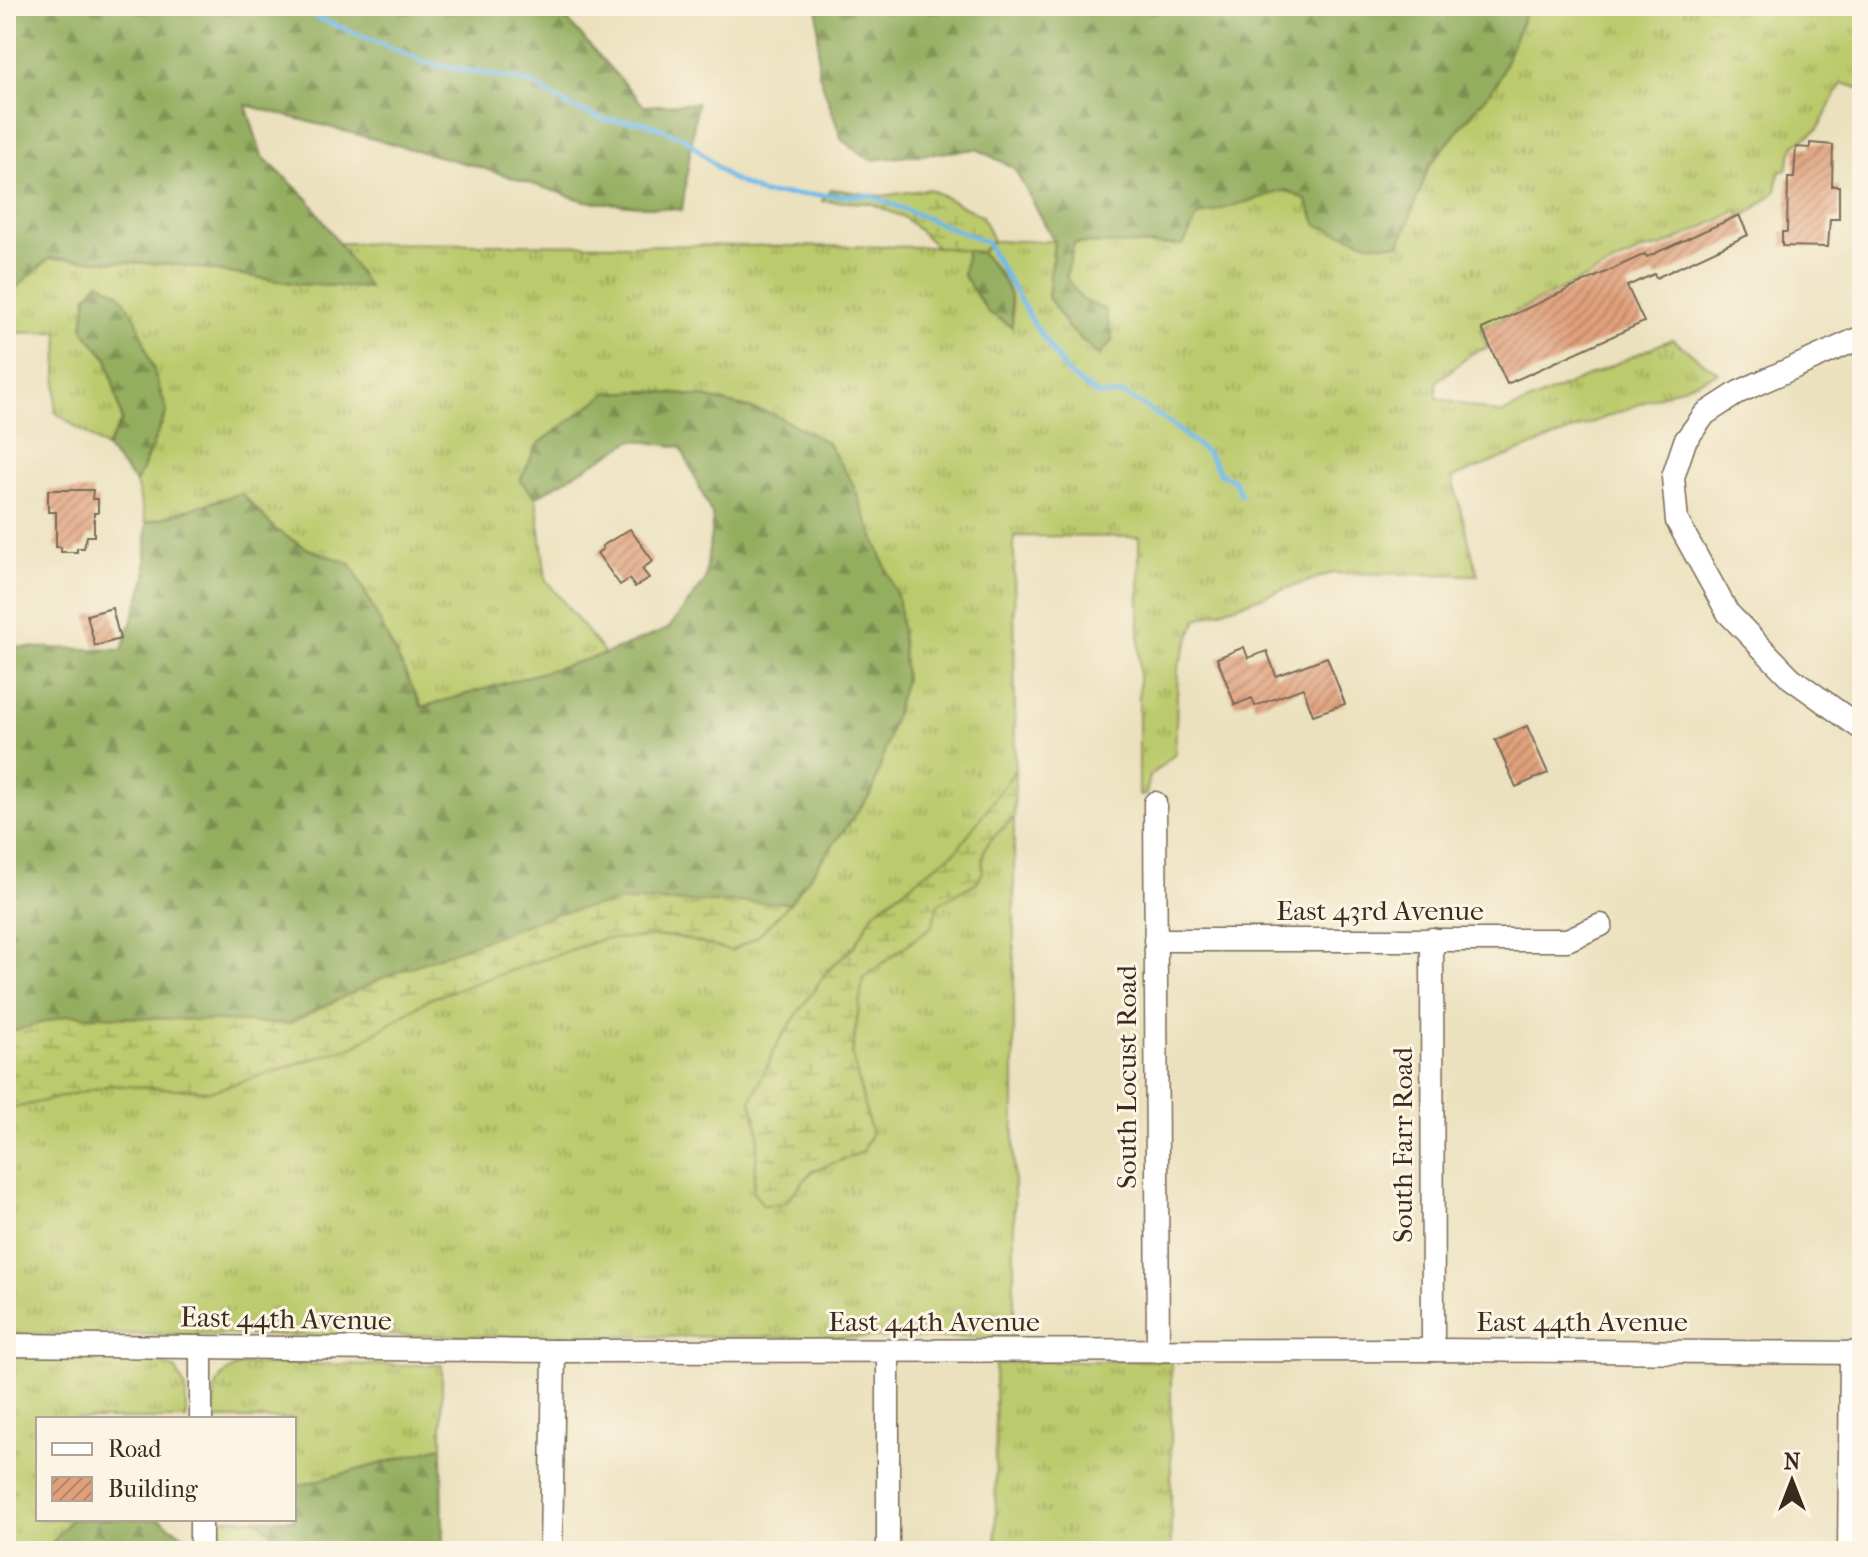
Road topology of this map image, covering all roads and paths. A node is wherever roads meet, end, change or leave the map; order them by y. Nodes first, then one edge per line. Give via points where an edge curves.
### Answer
1 (1862, 337) edge
2 (1862, 729) edge
3 (1155, 803) dead end
4 (1601, 925) dead end
5 (1432, 939) junction
6 (1155, 940) junction
7 (6, 1345) edge
8 (201, 1347) junction
9 (1433, 1350) junction
10 (554, 1351) junction
11 (1158, 1351) junction
12 (888, 1352) junction
13 (1856, 1353) edge
14 (201, 1417) edge
15 (201, 1521) edge
16 (201, 1551) edge
17 (551, 1551) edge
18 (888, 1551) edge
19 (1849, 1551) edge

1 - 2 street via 1739,392 1705,414 1685,441 1673,477 1677,521 1728,613 1791,678
3 - 6 street, South Locust Road
4 - 5 street, East 43rd Avenue via 1567,940
5 - 6 street, East 43rd Avenue
5 - 9 street, South Farr Road
6 - 11 street, South Locust Road
7 - 8 street, East 44th Avenue
8 - 10 street, East 44th Avenue
8 - 14 street
9 - 11 street, East 44th Avenue
9 - 13 street, East 44th Avenue
10 - 12 street, East 44th Avenue
10 - 17 street
11 - 12 street, East 44th Avenue
12 - 18 street
13 - 19 street
15 - 16 street

